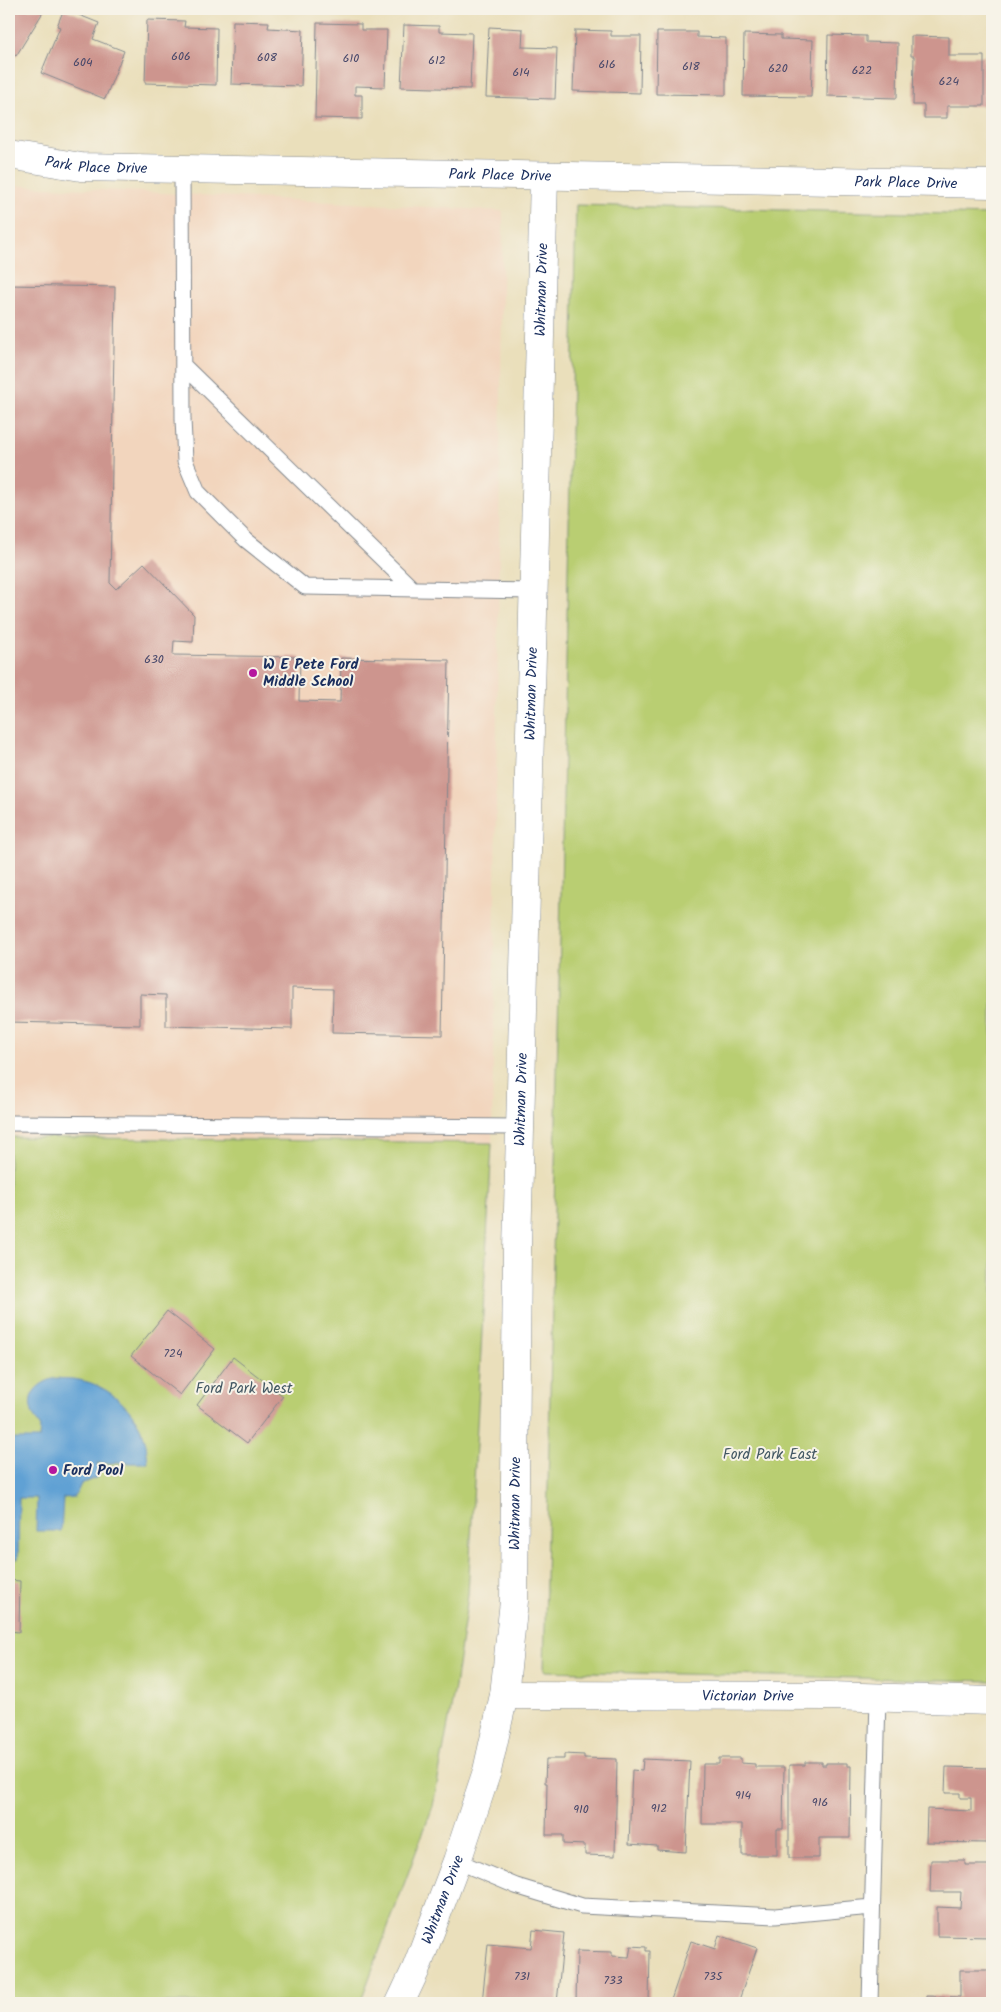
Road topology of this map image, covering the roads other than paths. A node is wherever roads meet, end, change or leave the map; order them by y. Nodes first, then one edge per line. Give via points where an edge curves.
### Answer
1 (9, 155) edge
2 (182, 169) junction
3 (544, 177) junction
4 (992, 184) edge
5 (183, 365) junction
6 (412, 588) junction
7 (534, 591) junction
8 (9, 1123) edge
9 (522, 1126) junction
10 (504, 1695) junction
11 (878, 1698) junction
12 (992, 1701) edge
13 (457, 1861) junction
14 (872, 1907) junction
15 (400, 2003) edge
16 (870, 2003) edge

1 - 2 street, Park Place Drive via 81,167
2 - 3 street, Park Place Drive
2 - 5 lane
3 - 4 street, Park Place Drive
3 - 7 street, Whitman Drive
5 - 6 lane
5 - 6 lane via 185,461 198,492 246,540 305,587
6 - 7 lane
7 - 9 street, Whitman Drive
8 - 9 lane
9 - 10 street, Whitman Drive via 514,1601
10 - 11 street, Victorian Drive
10 - 13 street, Whitman Drive via 487,1772
11 - 12 street, Victorian Drive
11 - 14 lane
13 - 14 lane via 516,1886 582,1906 775,1916
13 - 15 street, Whitman Drive
14 - 16 lane

